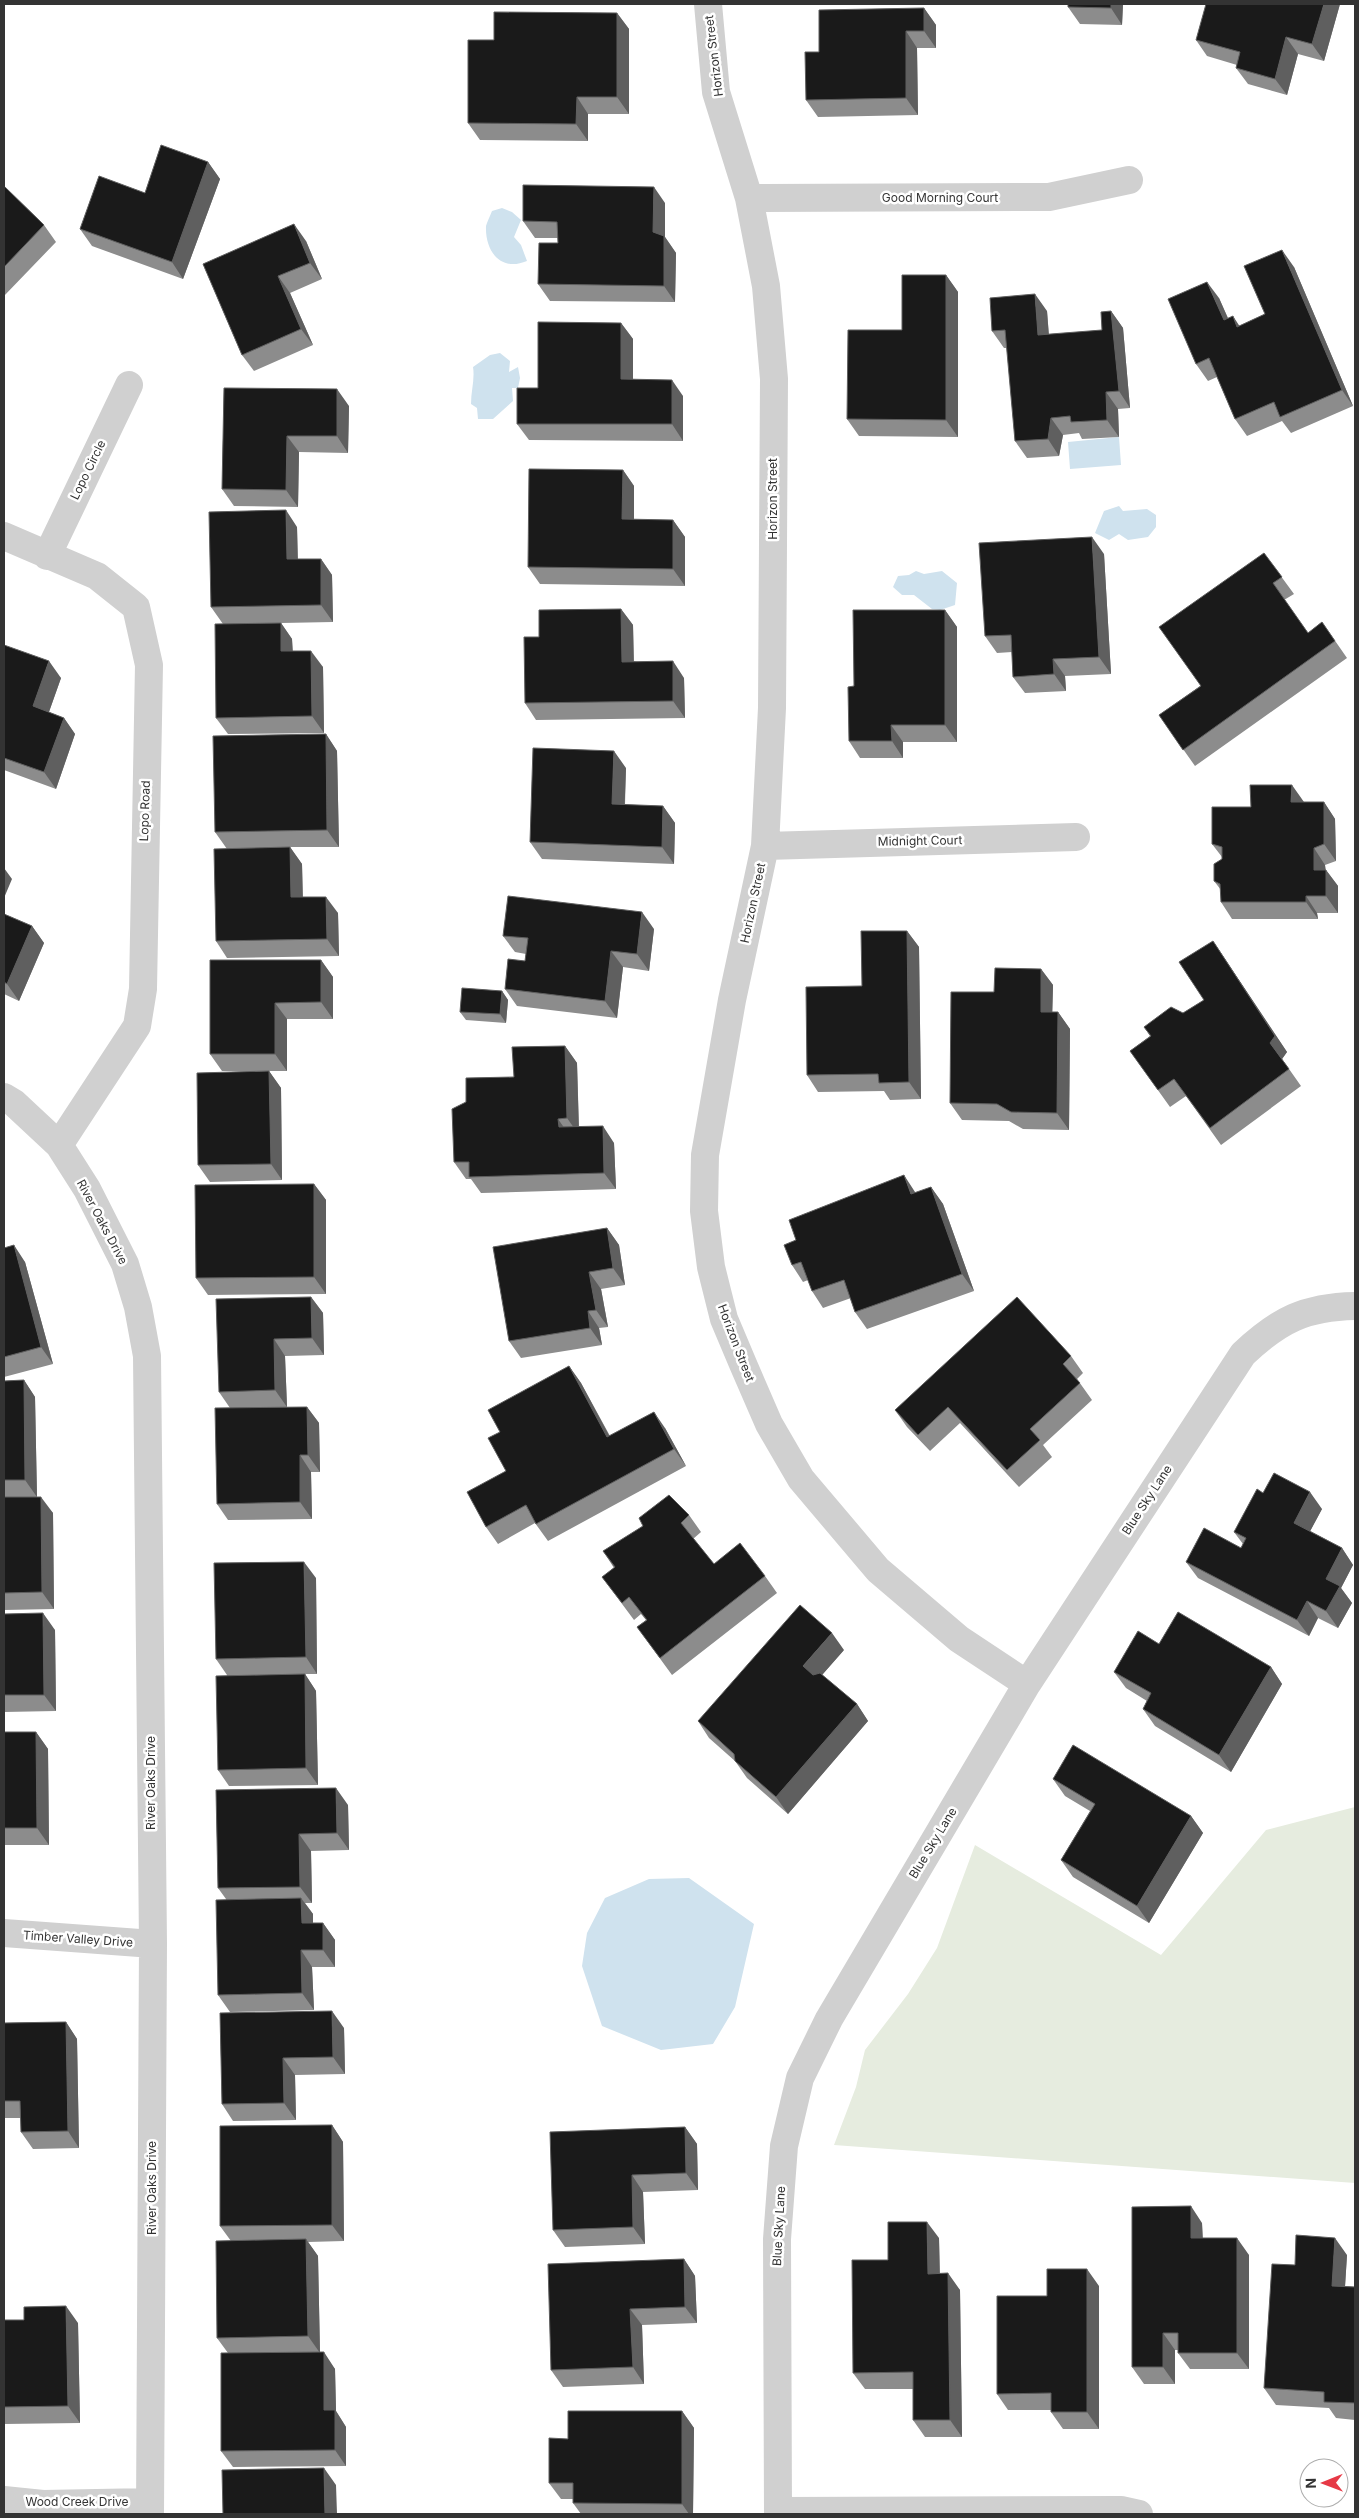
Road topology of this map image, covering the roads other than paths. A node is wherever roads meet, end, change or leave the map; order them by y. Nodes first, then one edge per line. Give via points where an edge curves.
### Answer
1 (708, 4) edge
2 (1130, 180) dead end
3 (749, 198) junction
4 (129, 385) dead end
5 (4, 536) edge
6 (46, 556) junction
7 (1076, 838) dead end
8 (765, 846) junction
9 (4, 1097) edge
10 (59, 1145) junction
11 (1355, 1306) edge
12 (1027, 1684) junction
13 (4, 1934) edge
14 (153, 1944) junction
15 (4, 2500) edge
16 (150, 2508) edge
17 (778, 2513) edge
18 (1139, 2514) edge

1 - 3 street, Horizon Street via 716,92
2 - 3 street, Good Morning Court via 1048,197
3 - 8 street, Horizon Street via 766,286 774,379 772,708
4 - 6 street, Lopo Circle
5 - 6 street, Lopo Road
6 - 10 street, Lopo Road via 97,576 136,607 149,665 143,989 137,1026
7 - 8 street, Midnight Court
8 - 12 street, Horizon Street via 732,1000 705,1155 704,1211 710,1267 724,1319 769,1424 801,1479 878,1570 959,1639
9 - 10 street, River Oaks Drive
10 - 14 street, River Oaks Drive via 125,1264 138,1307 147,1356
11 - 12 street, Blue Sky Lane via 1335,1306 1297,1315 1266,1332 1243,1354
12 - 17 street, Blue Sky Lane via 829,2018 800,2078 784,2146 777,2239
13 - 14 street, Timber Valley Drive
14 - 16 street, River Oaks Drive
15 - 16 street, Wood Creek Drive
17 - 18 street via 1121,2510

